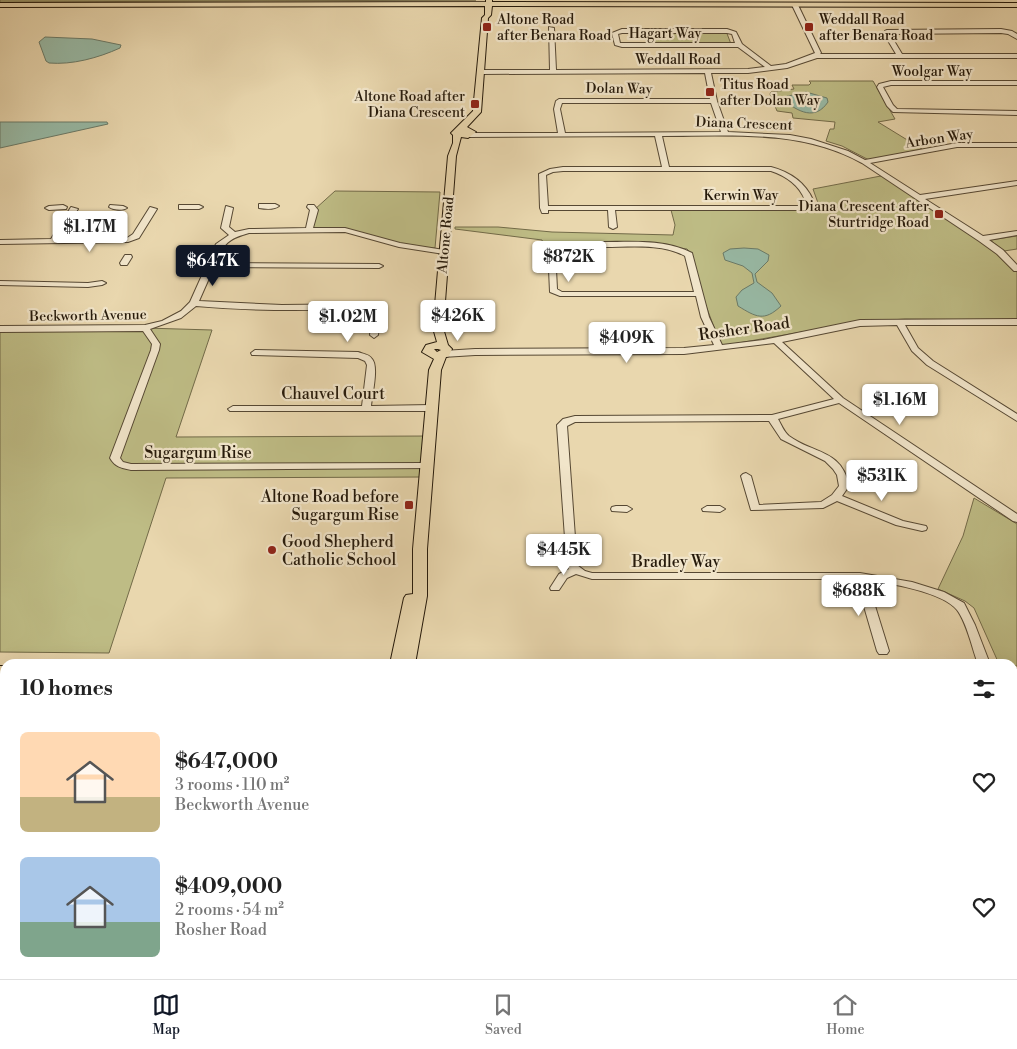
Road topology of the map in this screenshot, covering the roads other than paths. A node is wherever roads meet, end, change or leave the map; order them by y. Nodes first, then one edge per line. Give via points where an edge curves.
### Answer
1 (486, 3) edge
2 (716, 3) edge
3 (0, 4) edge
4 (795, 5) junction
5 (1017, 5) edge
6 (551, 28) dead end
7 (1017, 37) edge
8 (738, 46) junction
9 (816, 56) junction
10 (900, 56) junction
11 (1017, 56) edge
12 (770, 68) junction
13 (482, 72) junction
14 (553, 72) junction
15 (708, 72) junction
16 (1017, 83) edge
17 (714, 101) junction
18 (1017, 113) edge
19 (465, 134) junction
20 (562, 134) junction
21 (658, 134) junction
22 (724, 134) junction
23 (1017, 145) edge
24 (864, 162) junction
25 (666, 169) junction
26 (1017, 182) edge
27 (917, 198) junction
28 (262, 206) dead end
29 (275, 206) dead end
30 (63, 207) dead end
31 (112, 207) dead end
32 (182, 207) dead end
33 (199, 207) dead end
34 (311, 207) dead end
35 (49, 208) dead end
36 (123, 208) dead end
37 (229, 208) dead end
38 (611, 208) junction
39 (74, 209) dead end
40 (153, 209) dead end
41 (613, 227) dead end
42 (309, 230) junction
43 (1017, 233) edge
44 (234, 235) junction
45 (982, 239) junction
46 (52, 241) junction
47 (0, 242) edge
48 (444, 250) junction
49 (210, 265) junction
50 (379, 266) dead end
51 (1017, 269) edge
52 (102, 282) dead end
53 (0, 283) edge
54 (699, 294) junction
55 (194, 303) junction
56 (370, 306) dead end
57 (899, 322) junction
58 (1017, 322) edge
59 (144, 328) junction
60 (0, 329) edge
61 (776, 341) junction
62 (719, 348) junction
63 (439, 351) junction
64 (255, 353) dead end
65 (840, 400) junction
66 (366, 408) junction
67 (432, 408) junction
68 (233, 409) dead end
69 (772, 418) junction
70 (1017, 418) edge
71 (426, 466) junction
72 (746, 476) dead end
73 (836, 497) junction
74 (720, 508) dead end
75 (707, 509) dead end
76 (1017, 519) edge
77 (922, 528) dead end
78 (420, 549) junction
79 (576, 570) junction
80 (860, 576) junction
81 (555, 588) dead end
82 (883, 651) dead end
83 (398, 659) edge
84 (409, 659) edge
85 (982, 659) edge

1 - 2 main road
1 - 3 main road
1 - 13 main road, Altone Road via 482,16 485,18
2 - 4 main road
4 - 5 main road
4 - 9 street via 818,53
6 - 14 street
7 - 10 street via 1002,31 887,32
8 - 8 street, Hagart Way via 622,45 617,44 615,33 727,31 734,33
8 - 12 street, Hagart Way
9 - 10 street, Weddall Road
9 - 12 street, Weddall Road
10 - 11 street, Weddall Road
12 - 15 street, Weddall Road
13 - 14 street, Weddall Road
13 - 19 main road, Altone Road via 478,107
14 - 15 street, Weddall Road
15 - 17 street
16 - 18 street, Woolgar Way via 890,83 880,87 895,111
17 - 20 street, Dolan Way via 559,101 557,109
17 - 22 street
19 - 20 street, Diana Crescent
19 - 48 main road, Altone Road via 452,156
20 - 21 street, Diana Crescent
21 - 22 street, Diana Crescent
21 - 25 street
22 - 24 street, Diana Crescent via 770,135 811,141 837,148
23 - 24 street, Arbon Way via 956,146
24 - 27 street, Diana Crescent
25 - 38 street, Kerwin Way via 564,169 542,174 545,209
25 - 38 street, Kerwin Way via 775,170 803,188 809,200 798,208
26 - 27 street
27 - 45 street, Diana Crescent
28 - 29 street
30 - 35 street
31 - 36 street
32 - 33 street
34 - 42 street via 314,210
37 - 44 street via 225,228
38 - 41 street
39 - 46 street
40 - 46 street via 136,236 128,240
42 - 44 street via 259,230
42 - 48 street via 353,231 398,245
43 - 45 street
44 - 49 street via 220,244
45 - 51 street, Diana Crescent
46 - 47 street
48 - 63 main road, Altone Road
49 - 50 street
49 - 55 street
52 - 53 street via 88,285
54 - 54 street via 560,294 553,290 551,248 630,244 680,249 689,255
54 - 62 street
55 - 56 street via 310,308
55 - 59 street, Beckworth Avenue via 179,316
57 - 58 street, Rosher Road
57 - 61 street, Rosher Road via 860,323
57 - 70 street via 915,349 930,363
59 - 60 street, Beckworth Avenue
59 - 71 street, Sugargum Rise via 156,344 115,458 122,465
61 - 62 street, Rosher Road
61 - 65 street
62 - 63 street, Rosher Road via 684,351
63 - 67 main road, Altone Road
64 - 66 street via 366,357 371,365
65 - 69 street
65 - 76 street
66 - 67 street, Chauvel Court
66 - 68 street, Chauvel Court
67 - 71 main road, Altone Road
69 - 73 street via 784,437 837,467 844,486
69 - 79 street via 566,421 562,425 570,518 570,561
71 - 78 main road, Altone Road
72 - 73 street via 755,508 812,507
73 - 77 street via 900,523
74 - 75 street
78 - 83 main road, Altone Road
78 - 84 main road, Altone Road via 420,596
79 - 80 street, Bradley Way via 592,576
79 - 81 street via 563,576
80 - 82 street
80 - 85 street, Bradley Way via 884,578 930,591 960,607

